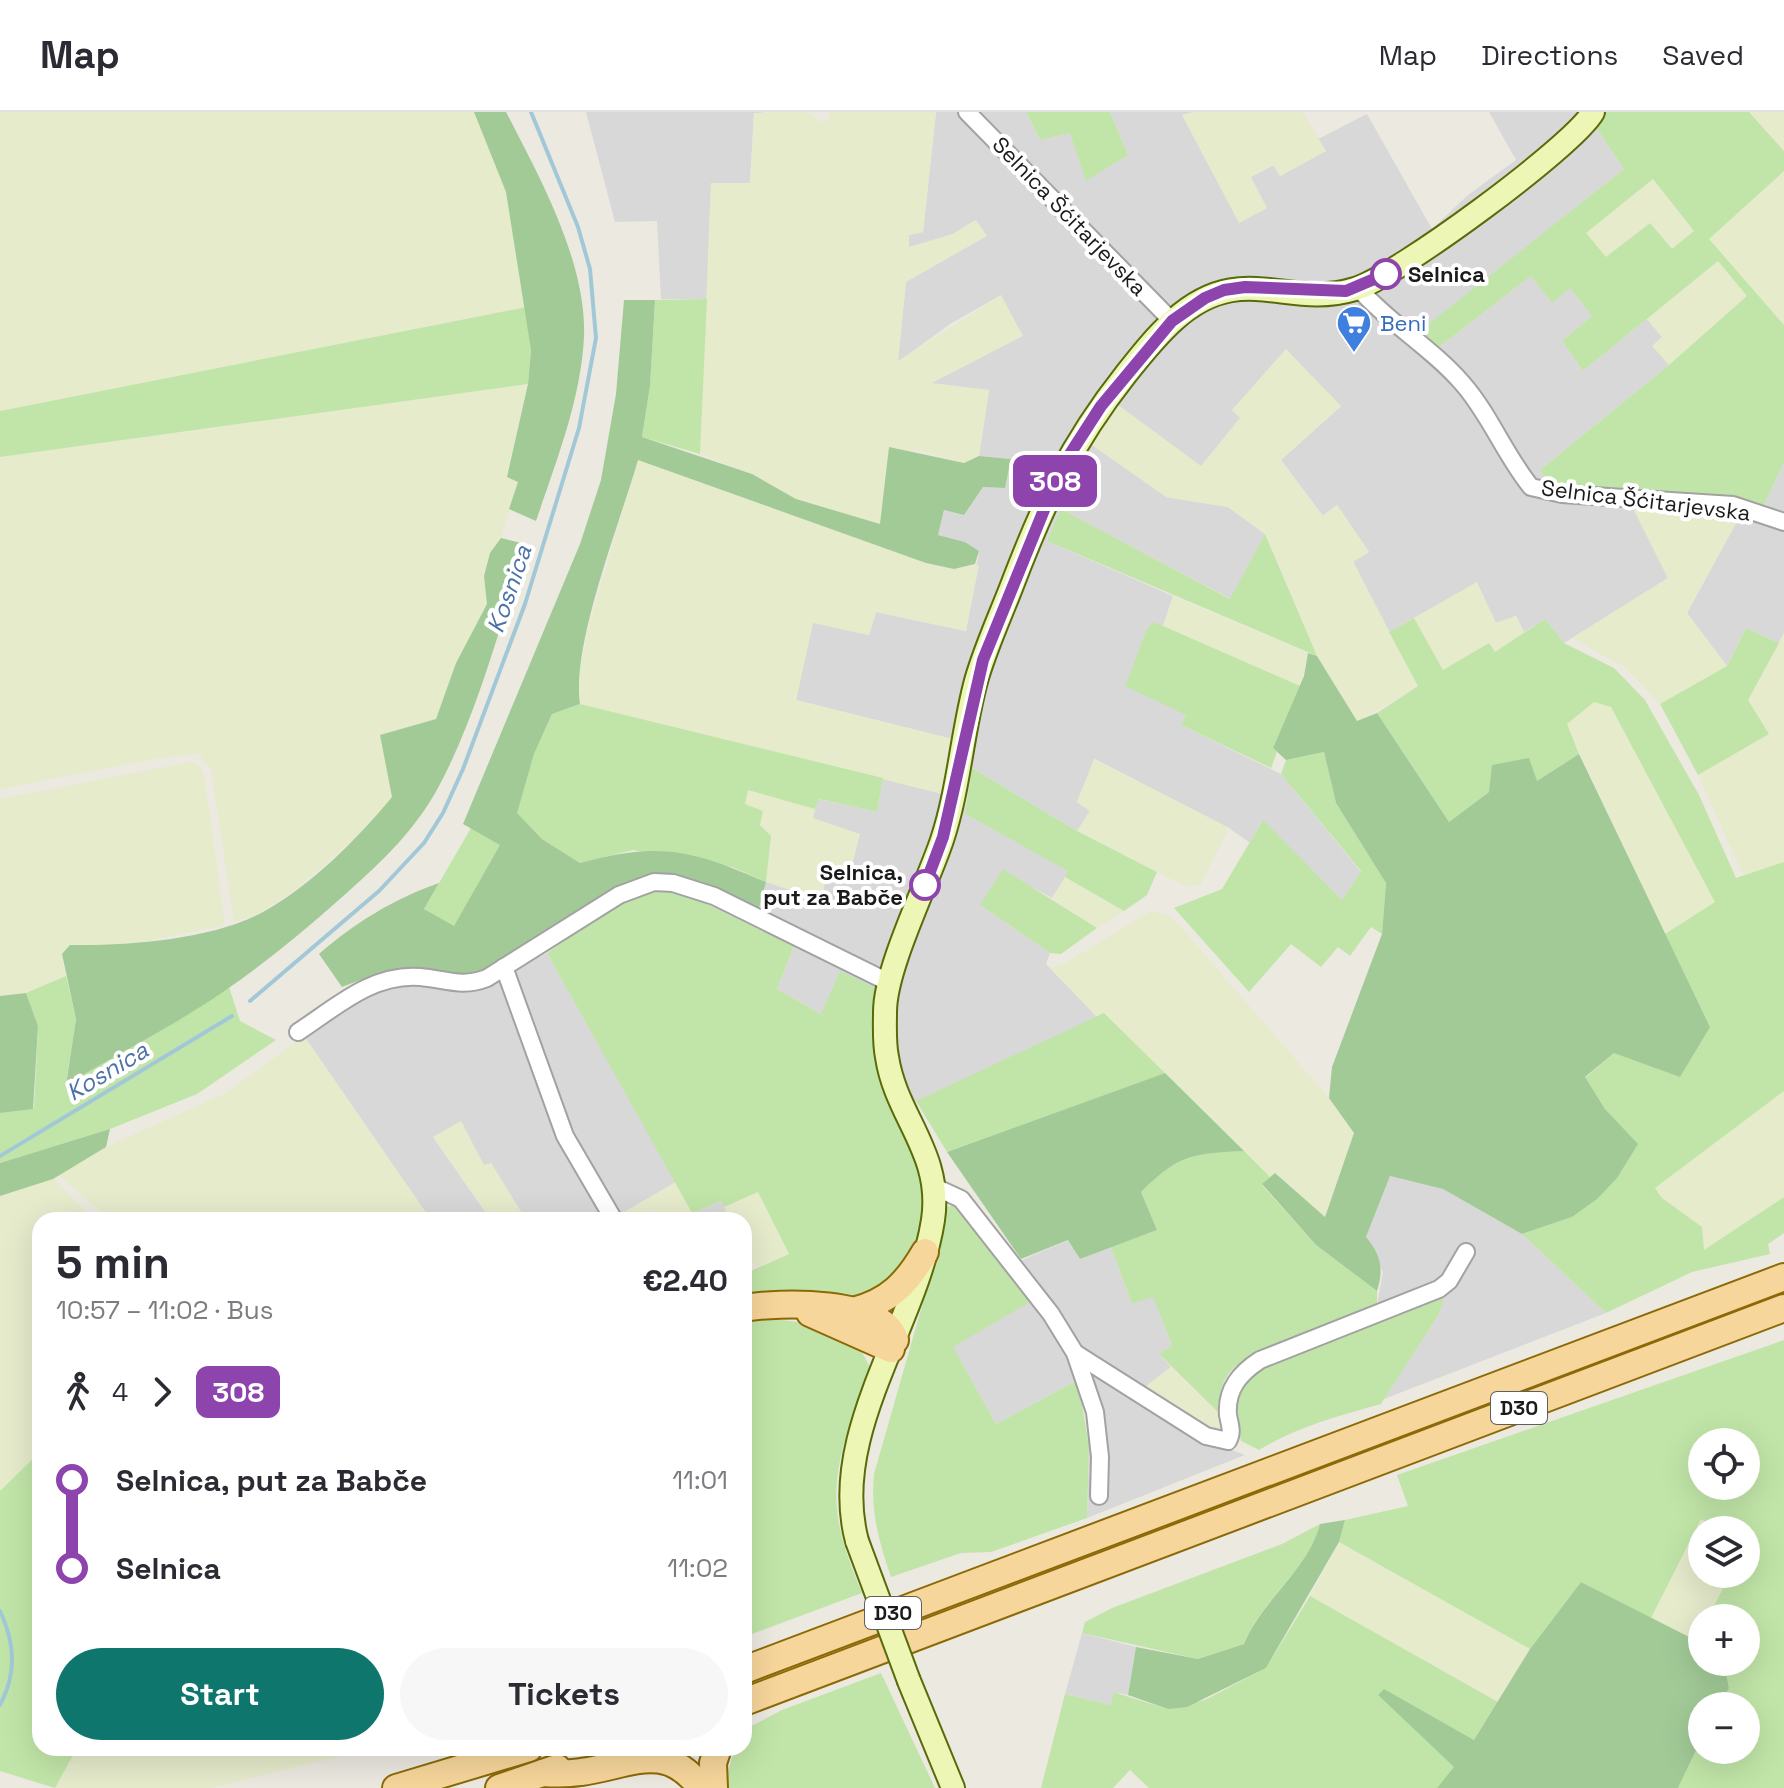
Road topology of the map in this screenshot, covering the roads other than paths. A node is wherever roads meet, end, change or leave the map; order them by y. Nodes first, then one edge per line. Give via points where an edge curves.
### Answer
1 (967, 112) edge
2 (1593, 112) edge
3 (1359, 289) junction
4 (1172, 321) junction
5 (1784, 522) edge
6 (504, 967) junction
7 (890, 983) junction
8 (298, 1032) dead end
9 (935, 1187) junction
10 (609, 1212) edge
11 (925, 1252) junction
12 (1466, 1252) dead end
13 (1784, 1277) edge
14 (800, 1307) junction
15 (752, 1308) edge
16 (1784, 1308) edge
17 (853, 1311) junction
18 (893, 1345) junction
19 (1075, 1353) junction
20 (1099, 1496) dead end
21 (800, 1649) junction
22 (752, 1654) edge
23 (752, 1667) edge
24 (820, 1672) junction
25 (752, 1699) edge
26 (752, 1713) edge
27 (502, 1756) edge
28 (593, 1756) edge
29 (715, 1756) edge
30 (543, 1773) junction
31 (396, 1788) edge
32 (499, 1788) edge
33 (701, 1788) edge
34 (714, 1788) edge
35 (953, 1788) edge

1 - 4 street, Selnica Šćitarjevska
2 - 3 street via 1570,139 1494,198
3 - 4 street via 1224,290
3 - 5 street, Selnica Šćitarjevska via 1465,386 1531,487 1562,494 1733,505
4 - 7 street via 1081,434 1038,518 983,660 943,837
6 - 7 street via 619,895 654,882 714,896
6 - 8 street via 471,984 420,977 389,980 339,1001
6 - 10 street via 565,1136
7 - 9 street via 885,1005 887,1058
9 - 11 street
9 - 19 street via 961,1199
11 - 17 main road via 888,1298
11 - 18 street
12 - 19 street via 1439,1289 1243,1371 1229,1399 1228,1441 1206,1436
13 - 21 main road, D30
14 - 15 main road
14 - 17 main road
14 - 18 main road
16 - 24 main road, D30
17 - 18 main road via 880,1319 892,1331
18 - 35 street, bridge via 855,1454 850,1506 857,1541
19 - 20 street via 1095,1412
21 - 22 main road
21 - 23 main road, D30
24 - 25 main road, D30
24 - 26 main road via 799,1690
27 - 31 main road
28 - 30 main road
29 - 34 main road
30 - 32 main road
30 - 33 main road via 584,1772 649,1759 677,1765

